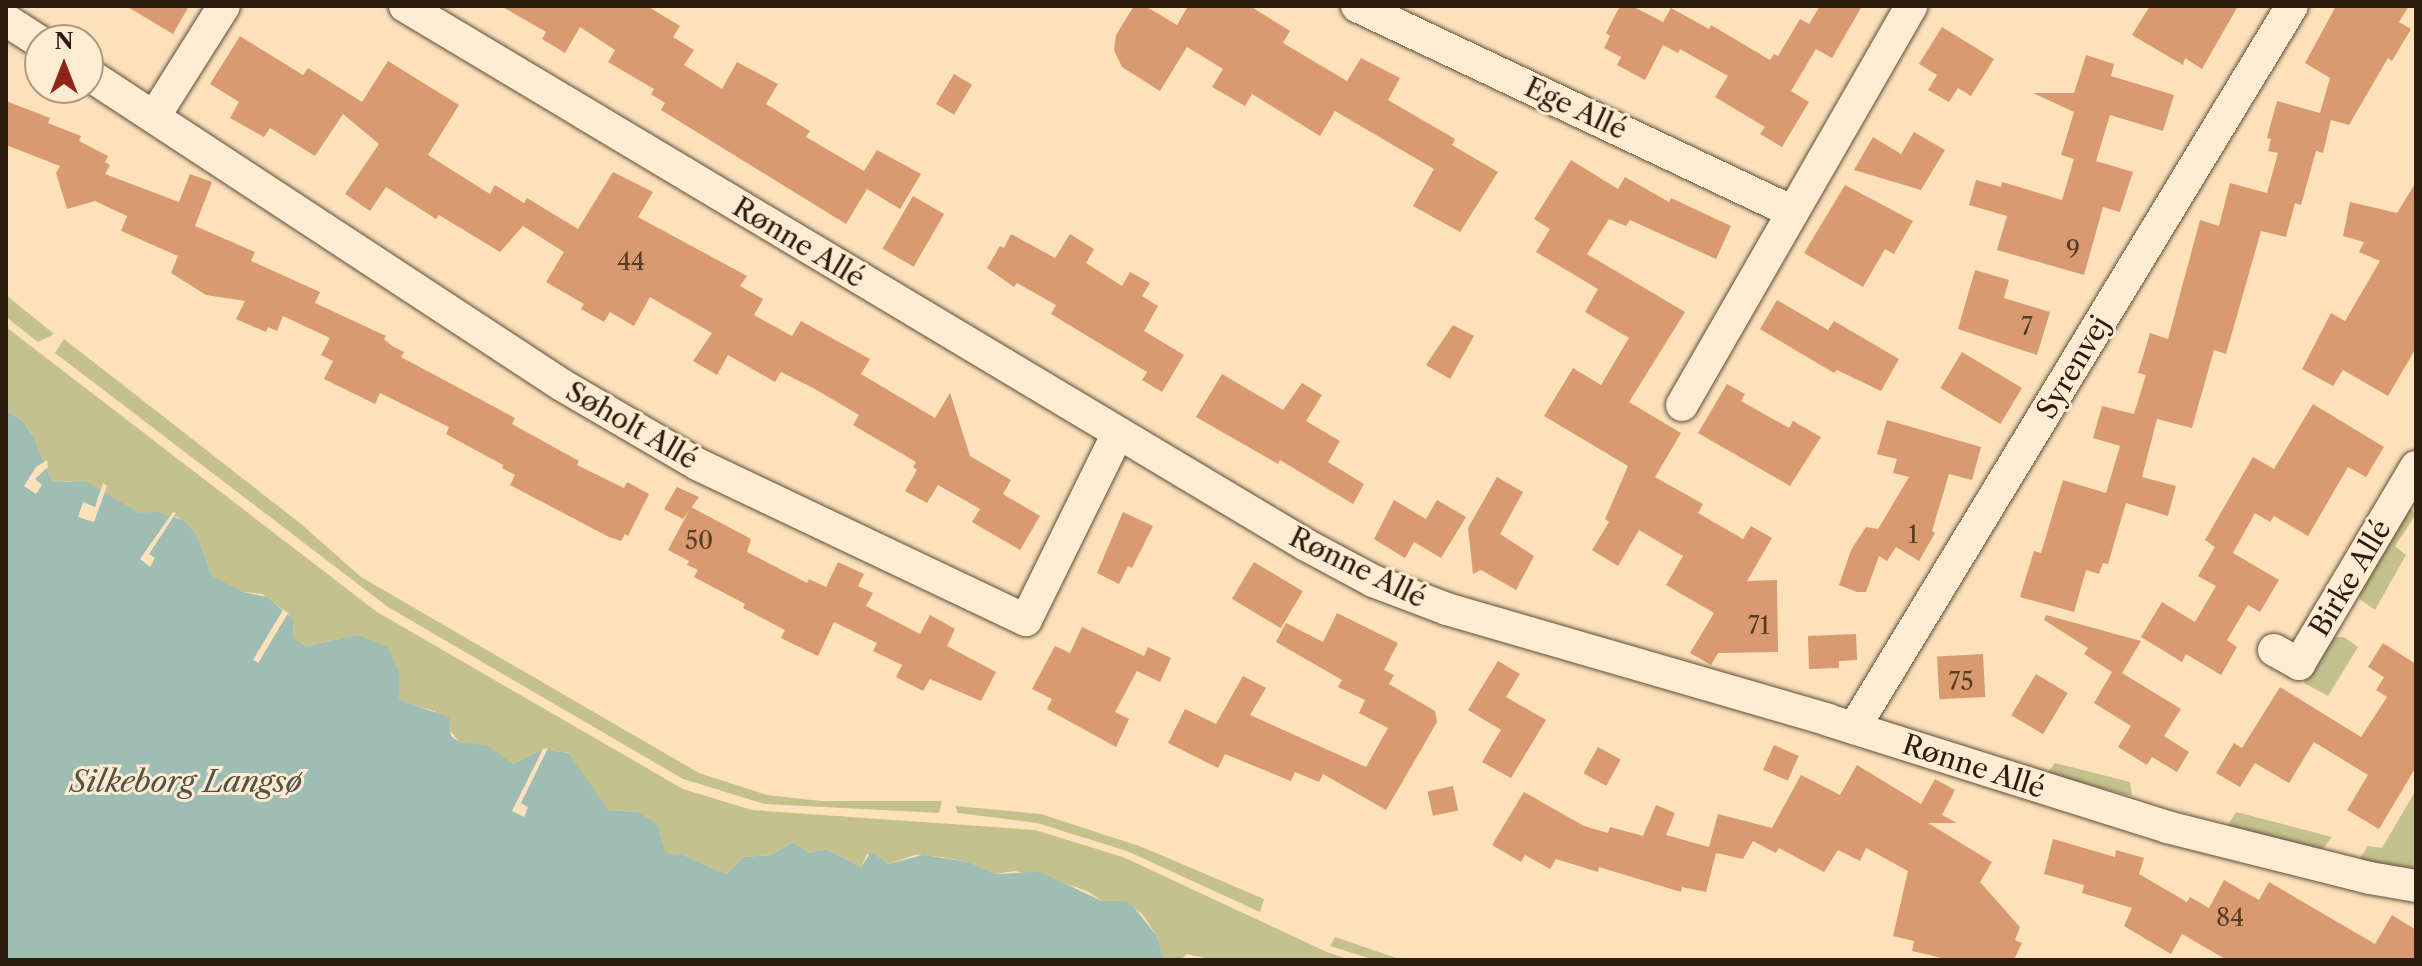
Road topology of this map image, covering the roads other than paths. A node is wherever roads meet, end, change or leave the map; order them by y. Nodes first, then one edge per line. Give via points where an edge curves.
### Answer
1 (224, 6) edge
2 (405, 6) edge
3 (1357, 6) edge
4 (1911, 6) edge
5 (2292, 6) edge
6 (6, 20) edge
7 (24, 32) edge
8 (104, 84) edge
9 (154, 117) junction
10 (1793, 212) junction
11 (1682, 405) dead end
12 (1118, 433) junction
13 (2416, 467) edge
14 (2274, 650) dead end
15 (1854, 728) junction
16 (2416, 886) edge

1 - 9 street
2 - 12 street, Rønne Allé
3 - 10 street, Ege Allé
4 - 10 street
5 - 15 street, Syrenvej
6 - 7 street
8 - 9 street, Søholt Allé
9 - 12 street, Søholt Allé via 562,385 697,464 1026,620
10 - 11 street
12 - 15 street, Rønne Allé via 1373,581 1447,609
13 - 14 street, Birke Allé via 2299,664
15 - 16 street, Rønne Allé via 2167,827

